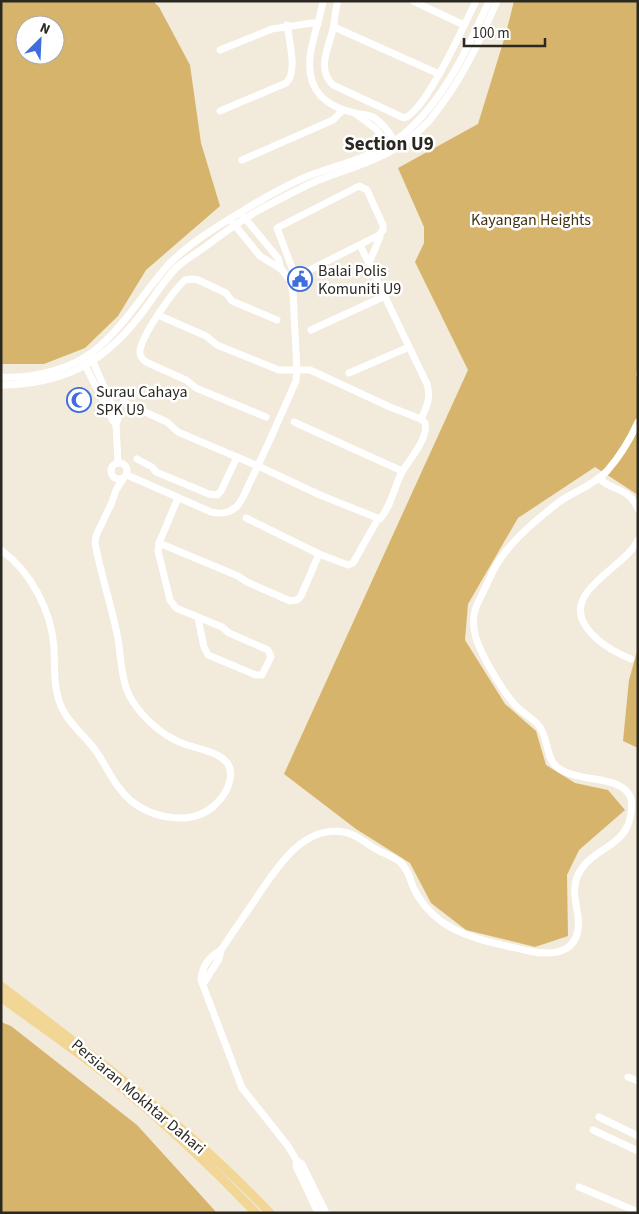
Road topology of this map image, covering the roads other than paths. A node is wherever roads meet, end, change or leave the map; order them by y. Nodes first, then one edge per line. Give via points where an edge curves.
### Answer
1 (323, 1) edge
2 (338, 1) edge
3 (413, 1) edge
4 (476, 1) edge
5 (489, 1) edge
6 (497, 1) edge
7 (318, 24) junction
8 (288, 25) junction
9 (464, 25) junction
10 (334, 27) junction
11 (220, 50) dead end
12 (439, 74) junction
13 (220, 110) dead end
14 (343, 110) junction
15 (383, 133) junction
16 (403, 135) junction
17 (391, 143) junction
18 (396, 150) junction
19 (374, 151) junction
20 (242, 160) dead end
21 (240, 212) junction
22 (245, 218) junction
23 (229, 219) junction
24 (234, 225) junction
25 (380, 235) junction
26 (360, 245) junction
27 (369, 263) junction
28 (280, 268) junction
29 (292, 268) dead end
30 (290, 280) junction
31 (385, 296) junction
32 (158, 315) junction
33 (277, 320) dead end
34 (311, 330) dead end
35 (409, 347) junction
36 (91, 357) junction
37 (81, 358) junction
38 (85, 366) junction
39 (297, 371) junction
40 (349, 373) dead end
41 (1, 377) edge
42 (1, 385) edge
43 (123, 402) dead end
44 (266, 417) dead end
45 (421, 419) junction
46 (294, 422) dead end
47 (638, 422) edge
48 (116, 424) junction
49 (237, 457) junction
50 (137, 459) dead end
51 (118, 463) junction
52 (258, 466) junction
53 (402, 471) junction
54 (112, 476) junction
55 (125, 477) junction
56 (599, 478) junction
57 (116, 490) junction
58 (178, 498) junction
59 (638, 510) edge
60 (246, 518) dead end
61 (379, 519) junction
62 (638, 540) edge
63 (159, 544) junction
64 (1, 550) edge
65 (319, 554) junction
66 (198, 618) junction
67 (631, 659) dead end
68 (635, 800) edge
69 (1, 986) edge
70 (1, 997) edge
71 (628, 1077) dead end
72 (638, 1081) edge
73 (598, 1117) dead end
74 (593, 1130) dead end
75 (638, 1136) edge
76 (638, 1152) edge
77 (297, 1161) junction
78 (579, 1187) dead end
79 (638, 1212) edge
80 (256, 1213) edge
81 (270, 1213) edge
82 (318, 1213) edge
83 (326, 1213) edge

1 - 7 street
2 - 10 street
3 - 9 street
4 - 9 street
5 - 16 street via 471,41 432,105
6 - 18 street via 478,45 449,95 427,124
7 - 8 street
7 - 14 street via 310,58 313,87 325,101
8 - 11 street
8 - 13 street via 293,70 290,80
9 - 12 street
10 - 12 street
10 - 12 street via 324,68 332,85 404,118 419,106
14 - 15 street via 374,117
14 - 20 street via 333,120
15 - 16 street
15 - 17 street
15 - 19 street
16 - 17 street
17 - 18 street
17 - 19 street
18 - 22 street via 312,183
19 - 21 street via 280,189
21 - 22 street
21 - 23 street
22 - 24 street
22 - 28 street via 278,258
23 - 24 street
23 - 36 street via 169,264
24 - 28 street via 260,256
24 - 36 street via 175,269 137,320 104,353
25 - 26 street
25 - 27 street
25 - 29 street via 384,225 367,190 355,187 277,228
26 - 27 street
26 - 30 street
27 - 31 street
28 - 30 street
30 - 39 street
31 - 34 street
31 - 35 street
32 - 33 street via 181,284 192,279
32 - 39 street via 206,336 217,345 279,370
32 - 44 street via 141,347 142,359 196,388
35 - 40 street
35 - 45 street via 430,394
36 - 37 street
36 - 38 street
36 - 48 street via 116,412
37 - 38 street
37 - 41 street via 36,376
38 - 42 street via 46,381
38 - 48 street
39 - 45 street via 310,370
39 - 52 street via 296,381
43 - 49 street via 167,422 178,432
45 - 53 street via 425,423 425,432
46 - 53 street
47 - 56 street via 622,453
48 - 51 street
49 - 50 street via 217,494 209,494 156,472
49 - 52 street
51 - 54 street via 112,467
51 - 55 street via 126,467
52 - 58 street via 241,500 227,513 211,512
52 - 61 street
53 - 61 street
54 - 55 street via 117,479
54 - 57 street
55 - 57 street
55 - 58 street
56 - 59 street via 625,492
56 - 68 street via 562,500 527,528 501,557 478,603 474,629 481,651 514,705 540,726 554,765 582,778 618,785
57 - 64 street via 95,542 117,633 126,688 131,700 158,729 176,741 213,753 228,766 231,776 225,794 201,814 178,818 154,813 122,791 61,707 54,679 51,628 42,601 25,573
58 - 63 street
60 - 65 street
61 - 65 street via 353,563 348,565
62 - 67 street via 624,559 589,589 581,605 581,615 589,630 610,649
63 - 65 street via 290,601 301,596
63 - 66 street via 170,600 176,608
66 - 66 street via 268,650 271,657 262,675 256,676 208,655
68 - 77 street via 630,821 621,837 592,857 577,878 574,890 579,920 577,932 569,949 562,952 533,952 492,944 456,930 426,907 400,862 343,832 320,834 301,843 282,860 221,950 203,984 242,1088
69 - 81 main road, Persiaran Mokhtar Dahari via 153,1103
70 - 80 main road, Persiaran Mokhtar Dahari via 112,1079 203,1160
71 - 72 street
73 - 75 street
74 - 76 street
77 - 82 street via 296,1166
77 - 83 street via 302,1164
78 - 79 street

